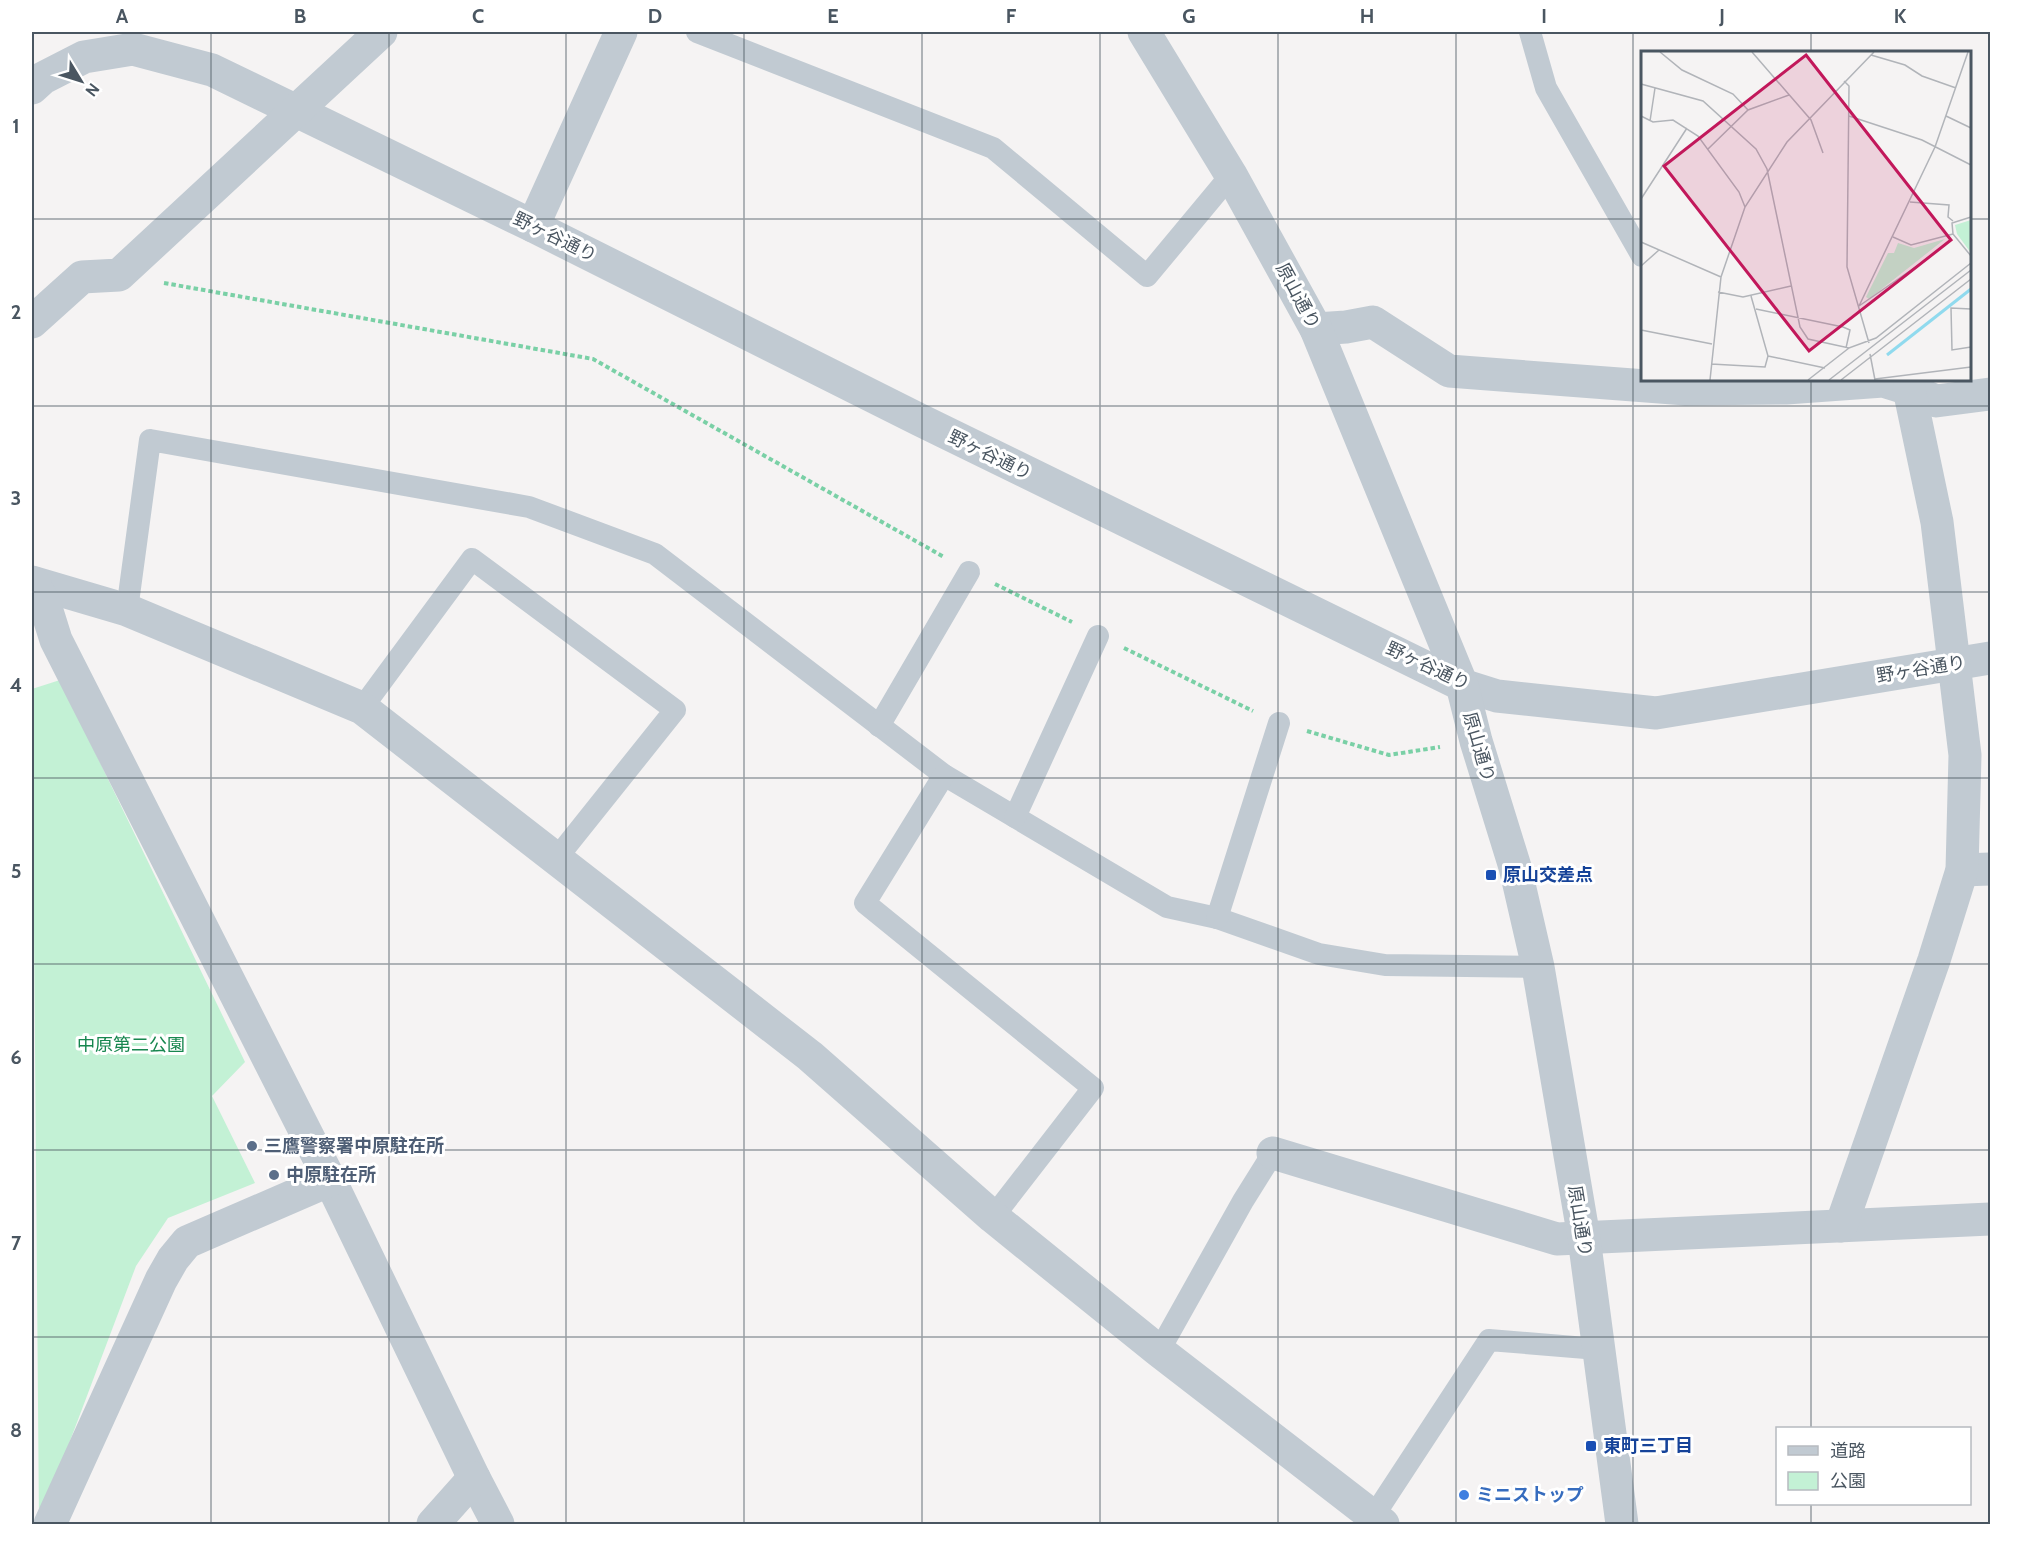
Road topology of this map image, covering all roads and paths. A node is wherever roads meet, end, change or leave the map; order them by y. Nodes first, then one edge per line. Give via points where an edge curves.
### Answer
1 (381, 32) edge
2 (621, 32) edge
3 (697, 32) edge
4 (1144, 32) edge
5 (1530, 32) edge
6 (126, 40) edge
7 (32, 88) edge
8 (295, 111) junction
9 (1231, 175) junction
10 (533, 226) junction
11 (1641, 254) edge
12 (119, 275) junction
13 (32, 322) edge
14 (1316, 328) junction
15 (1685, 384) edge
16 (1909, 389) junction
17 (1990, 394) edge
18 (969, 572) junction
19 (32, 586) edge
20 (127, 610) junction
21 (1098, 636) junction
22 (1990, 658) edge
23 (1954, 663) junction
24 (1462, 685) junction
25 (362, 708) junction
26 (1279, 723) junction
27 (879, 726) junction
28 (1476, 741) junction
29 (944, 775) junction
30 (1016, 818) junction
31 (556, 859) junction
32 (1976, 870) edge
33 (1217, 918) junction
34 (1538, 967) junction
35 (1273, 1153) joint
36 (330, 1180) junction
37 (993, 1217) junction
38 (1990, 1219) edge
39 (1841, 1226) junction
40 (1584, 1238) junction
41 (1598, 1349) junction
42 (1159, 1351) junction
43 (474, 1478) junction
44 (1378, 1520) edge
45 (50, 1524) edge
46 (432, 1524) edge
47 (498, 1524) edge
48 (1622, 1524) edge

1 - 8 street
2 - 10 street
3 - 9 lane via 993,148 1147,276
4 - 9 street, 原山通り
5 - 11 lane via 1546,88
6 - 7 street, 野ヶ谷通り via 84,57
6 - 8 street, 野ヶ谷通り via 212,70
8 - 10 street, 野ヶ谷通り
8 - 12 street
9 - 14 street, 原山通り
10 - 24 street, 野ヶ谷通り
12 - 13 street via 82,277
12 - 18 path via 593,359
14 - 15 street via 1373,322 1449,371
14 - 24 street, 原山通り
15 - 16 street via 1786,388 1883,381
16 - 17 street via 1936,401
16 - 23 street via 1937,522
18 - 21 path
18 - 27 lane
19 - 20 street
19 - 36 street
20 - 25 street
20 - 27 lane via 150,440 529,507 655,554
21 - 26 path
21 - 30 lane
22 - 23 street, 野ヶ谷通り
23 - 24 street, 野ヶ谷通り via 1656,713 1497,696
23 - 32 street
24 - 28 street, 原山通り
25 - 31 street
25 - 31 lane via 472,559 675,710
26 - 28 path via 1389,755
26 - 33 lane
27 - 29 lane
28 - 34 street, 原山通り via 1515,867
29 - 30 lane
29 - 37 lane via 865,903 1093,1088
30 - 33 lane via 1167,907
31 - 37 street via 810,1056
32 - 39 street via 1934,960
33 - 34 lane via 1319,954 1385,965
34 - 40 street, 原山通り
35 - 40 street via 1557,1239
35 - 42 lane
36 - 43 street
36 - 45 street via 187,1242 173,1259
37 - 42 street
38 - 39 street
39 - 40 street
40 - 41 street, 原山通り
41 - 44 lane via 1489,1340
41 - 48 street, 原山通り
42 - 44 street
43 - 46 street
43 - 47 street

